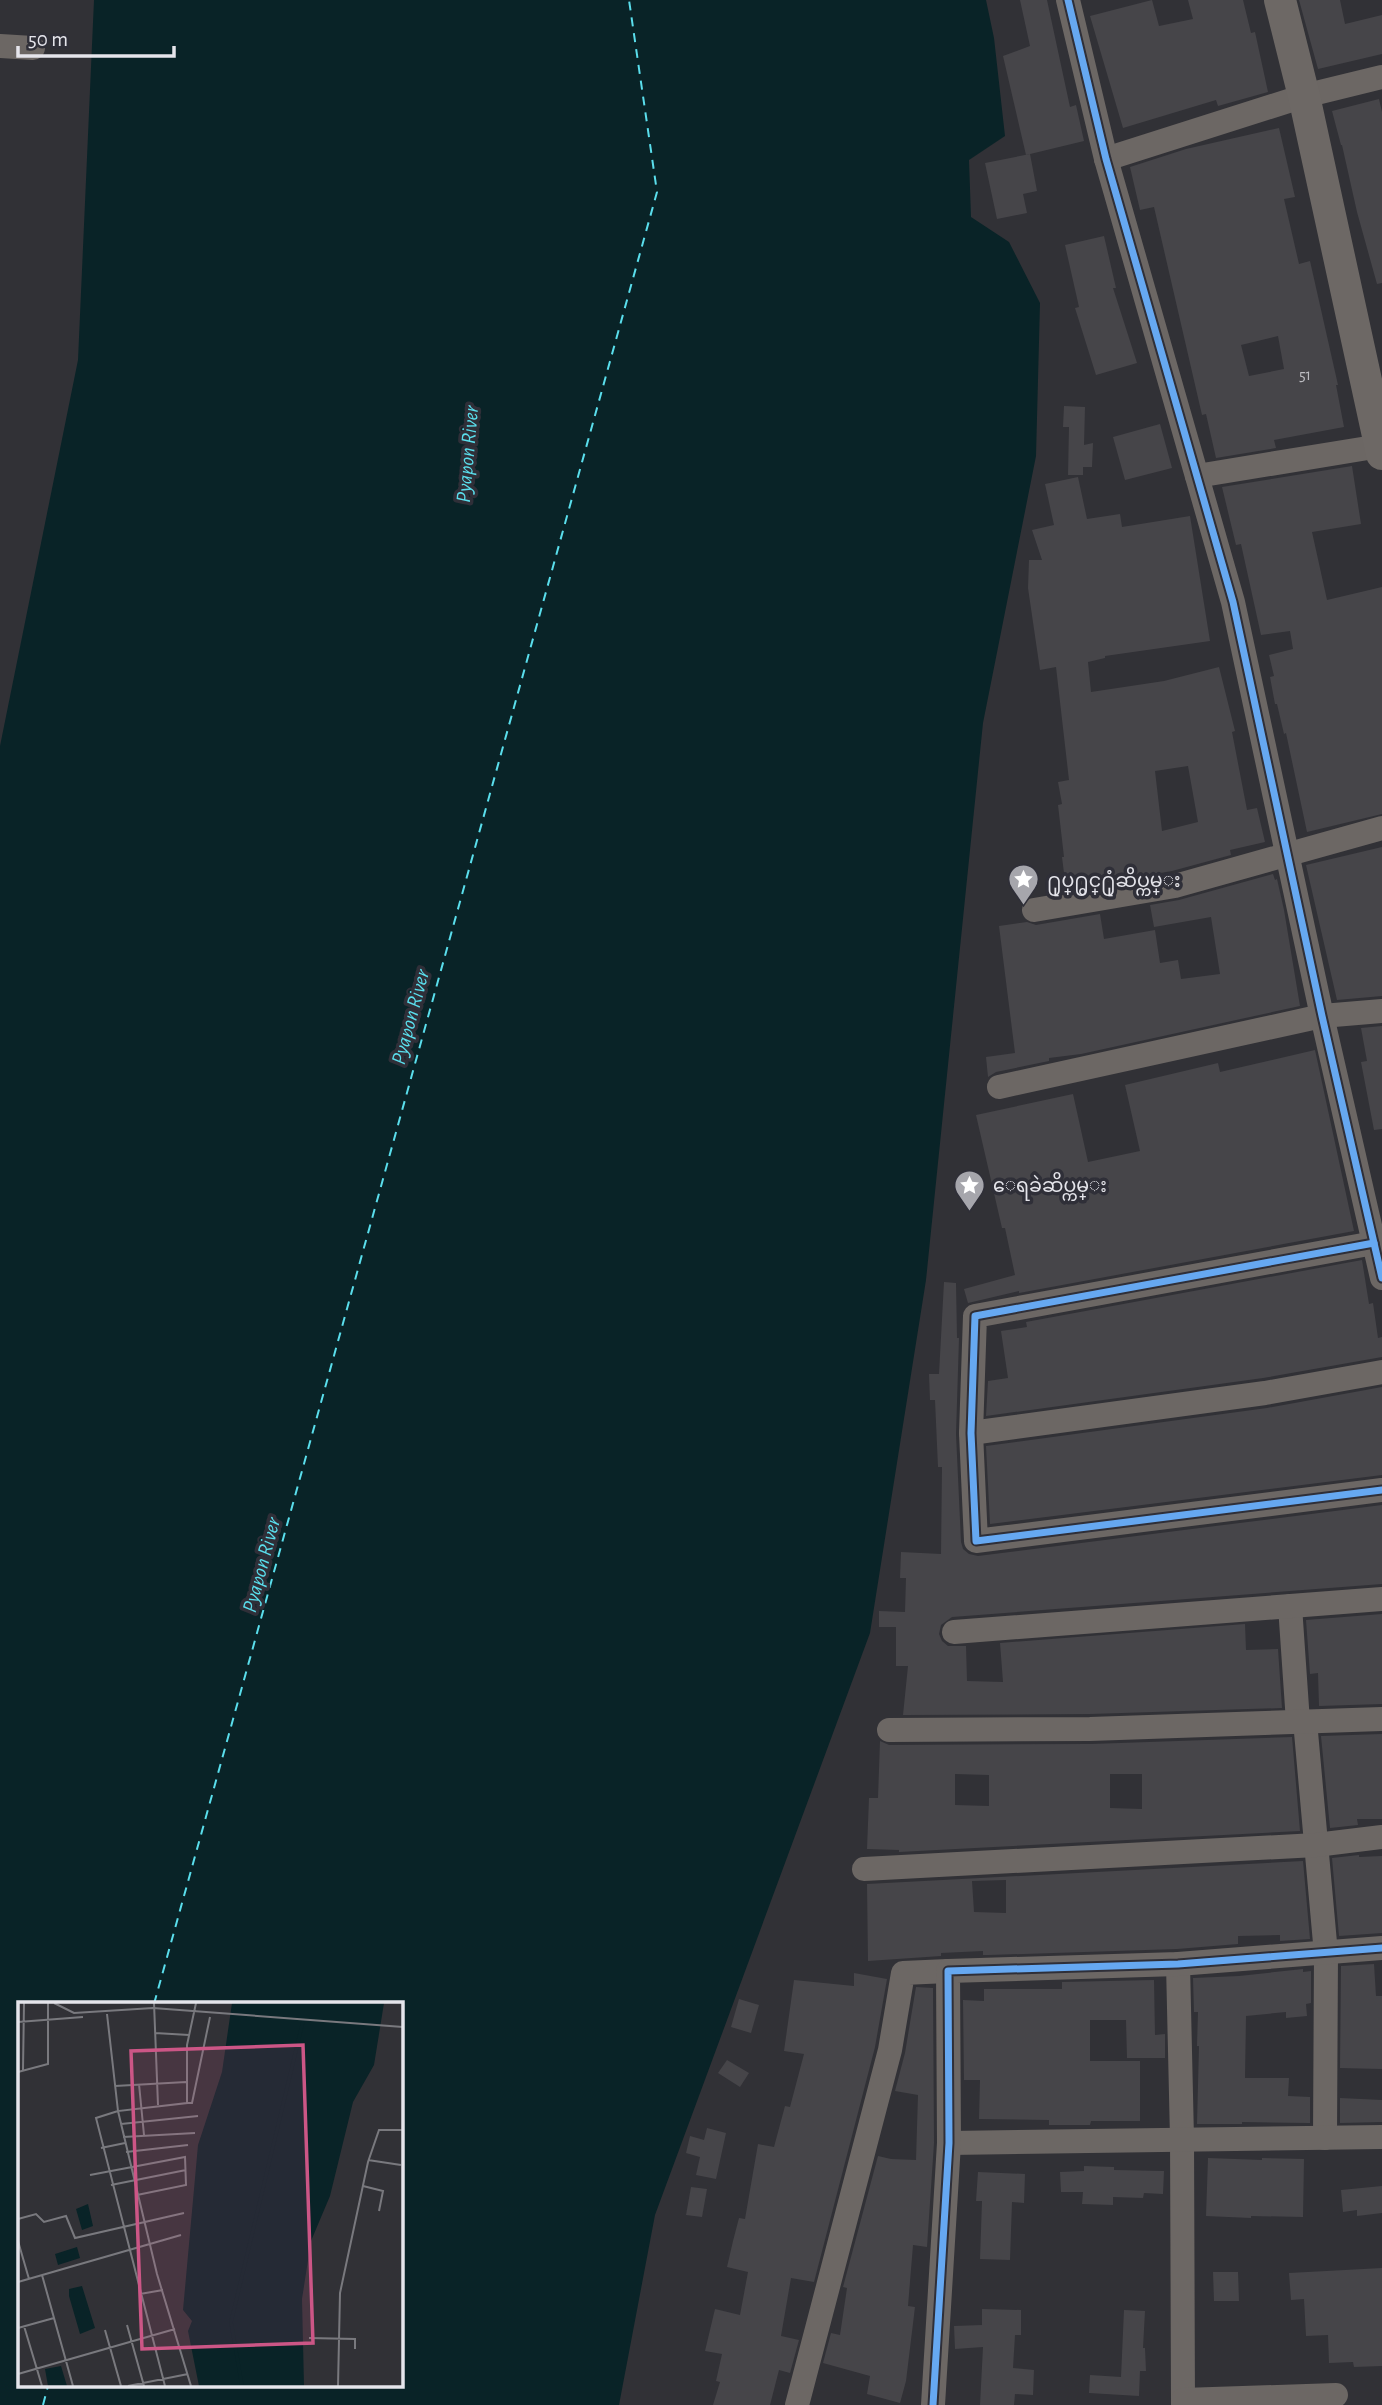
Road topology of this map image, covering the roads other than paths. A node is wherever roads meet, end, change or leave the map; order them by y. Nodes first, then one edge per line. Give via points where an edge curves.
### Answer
1 (1068, 0) edge
2 (1280, 0) edge
3 (0, 46) edge
4 (33, 48) dead end
5 (1382, 77) edge
6 (1304, 96) junction
7 (1106, 159) junction
8 (1381, 450) edge
9 (1197, 476) junction
10 (1382, 828) edge
11 (1289, 855) junction
12 (1034, 910) dead end
13 (1382, 1011) edge
14 (1322, 1016) junction
15 (999, 1087) dead end
16 (1374, 1243) junction
17 (1382, 1278) edge
18 (1382, 1372) edge
19 (971, 1433) junction
20 (1382, 1490) edge
21 (1382, 1599) edge
22 (1290, 1606) junction
23 (954, 1632) dead end
24 (1382, 1719) edge
25 (1301, 1721) junction
26 (889, 1730) dead end
27 (1382, 1837) edge
28 (1316, 1845) junction
29 (864, 1869) dead end
30 (1382, 1948) edge
31 (1325, 1954) junction
32 (1178, 1964) junction
33 (948, 1971) junction
34 (1382, 2137) edge
35 (1182, 2138) junction
36 (1325, 2138) junction
37 (949, 2143) junction
38 (1336, 2395) dead end
39 (1183, 2402) edge
40 (797, 2405) edge
41 (933, 2405) edge

1 - 7 street
2 - 6 main road
3 - 4 street
5 - 6 street
6 - 7 street
6 - 8 main road
7 - 9 street
8 - 9 street
9 - 11 street via 1233,602
10 - 11 street
11 - 12 street via 1175,886
11 - 14 street
13 - 14 street
14 - 15 street
14 - 16 street
16 - 17 street
16 - 19 street via 975,1315
18 - 19 street via 1265,1393
19 - 20 street via 976,1541
21 - 22 street
22 - 23 street
22 - 25 street
24 - 25 street
25 - 26 street
25 - 28 street
27 - 28 street
28 - 29 street
28 - 31 street
30 - 31 street
31 - 32 street
31 - 36 street
32 - 33 street
32 - 35 street
33 - 37 street
33 - 40 street via 903,1972 890,2050
34 - 36 street
35 - 36 street
35 - 37 street
35 - 39 street
37 - 41 street
38 - 39 street

